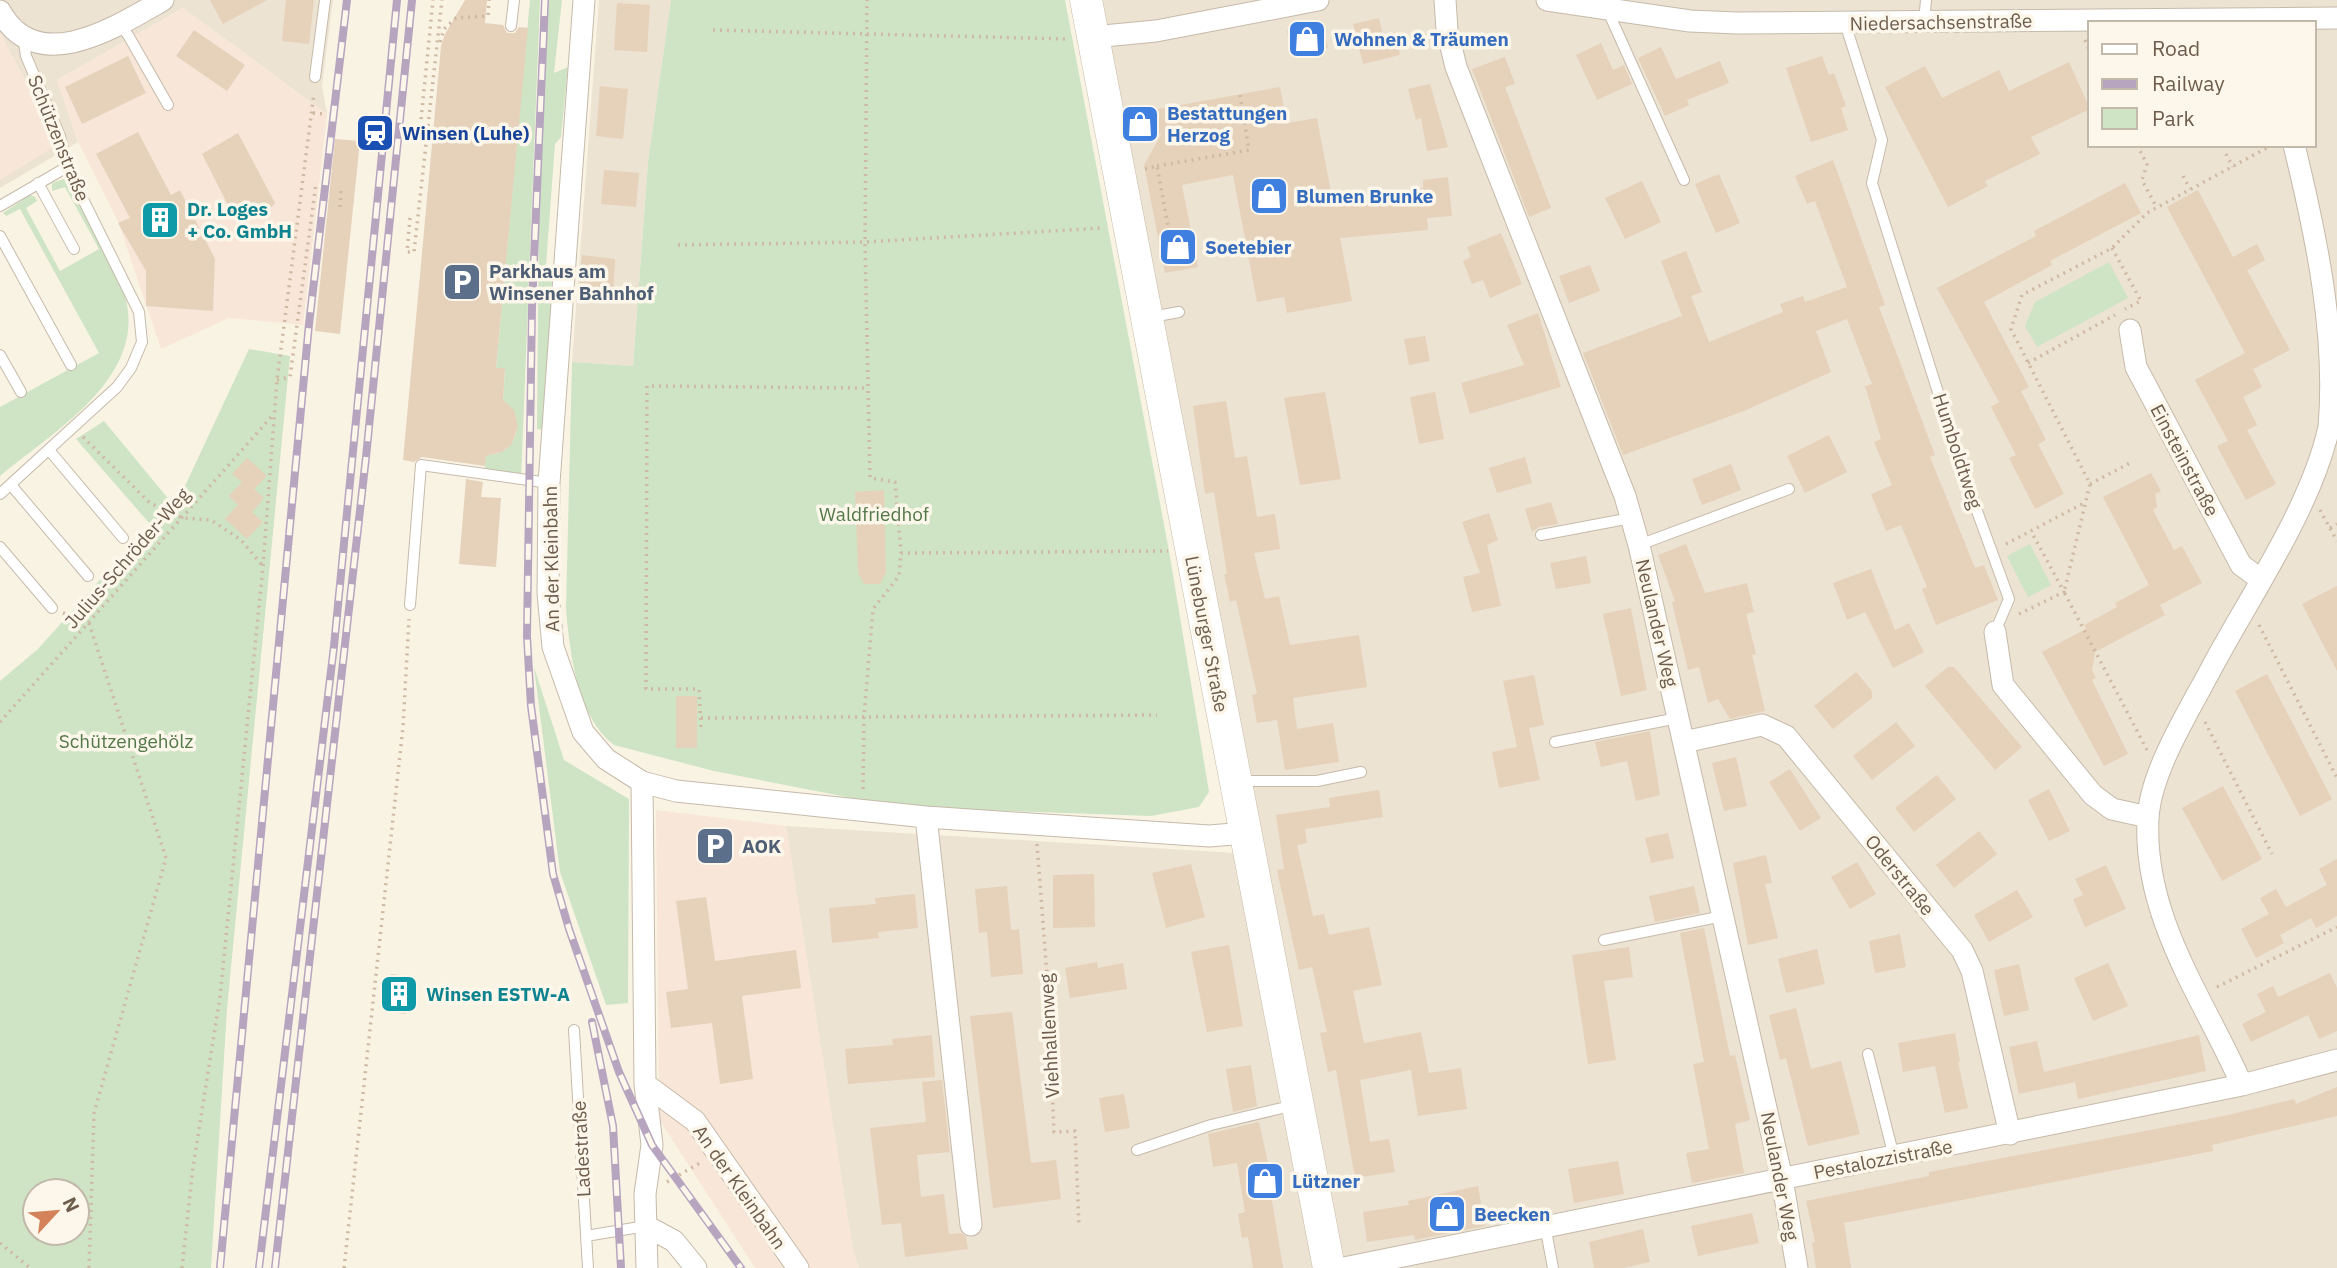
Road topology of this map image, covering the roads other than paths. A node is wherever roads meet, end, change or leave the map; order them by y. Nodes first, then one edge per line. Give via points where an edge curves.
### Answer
1 (163, 0) edge
2 (325, 0) edge
3 (514, 0) edge
4 (584, 0) edge
5 (1086, 0) edge
6 (1318, 0) edge
7 (1445, 0) edge
8 (1547, 0) edge
9 (1926, 0) edge
10 (1607, 9) junction
11 (0, 10) edge
12 (2337, 18) edge
13 (2263, 20) edge
14 (2088, 21) edge
15 (2094, 21) edge
16 (1924, 22) junction
17 (1845, 23) junction
18 (120, 25) junction
19 (511, 26) dead end
20 (23, 37) junction
21 (1093, 37) junction
22 (315, 77) road end
23 (168, 105) dead end
24 (2294, 147) edge
25 (67, 167) junction
26 (1684, 180) dead end
27 (38, 183) junction
28 (0, 206) edge
29 (0, 236) edge
30 (74, 249) dead end
31 (1179, 312) dead end
32 (1147, 318) junction
33 (2130, 330) dead end
34 (0, 355) edge
35 (71, 365) dead end
36 (21, 392) dead end
37 (49, 450) junction
38 (549, 483) junction
39 (10, 485) junction
40 (1789, 489) dead end
41 (0, 494) edge
42 (1631, 518) junction
43 (1541, 536) dead end
44 (123, 537) dead end
45 (1639, 545) junction
46 (0, 547) edge
47 (88, 576) dead end
48 (2260, 579) junction
49 (410, 605) road end
50 (52, 608) road end
51 (1995, 632) joint
52 (1678, 718) junction
53 (1684, 742) junction
54 (1555, 743) dead end
55 (1361, 772) dead end
56 (1236, 781) junction
57 (642, 782) junction
58 (926, 817) junction
59 (2148, 817) junction
60 (1246, 833) junction
61 (1723, 916) junction
62 (1604, 940) dead end
63 (574, 1030) dead end
64 (1868, 1054) dead end
65 (2337, 1059) edge
66 (645, 1084) junction
67 (2242, 1086) junction
68 (1298, 1104) junction
69 (2010, 1134) junction
70 (1137, 1150) dead end
71 (1894, 1157) junction
72 (1782, 1179) junction
73 (971, 1225) dead end
74 (646, 1226) junction
75 (1534, 1226) junction
76 (586, 1236) junction
77 (588, 1268) edge
78 (647, 1268) edge
79 (696, 1268) edge
80 (798, 1268) edge
81 (1329, 1268) edge
82 (1344, 1268) edge
83 (1553, 1268) edge
84 (1797, 1268) edge

1 - 18 street, Schützenstraße
2 - 22 lane
3 - 19 lane
4 - 38 street, An der Kleinbahn
5 - 21 main road, Lüneburger Straße
6 - 21 street via 1156,31
7 - 42 street, Neulander Weg via 1456,67
8 - 10 street, Niedersachsenstraße
9 - 16 lane
10 - 17 street, Niedersachsenstraße via 1690,21
10 - 26 lane
11 - 20 street, Schützenstraße via 8,25
12 - 13 street, Niedersachsenstraße
13 - 15 street, Niedersachsenstraße
14 - 16 street, Niedersachsenstraße
16 - 17 street, Niedersachsenstraße
17 - 51 lane, Humboldtweg via 1882,140 1872,183 1965,478 2009,599
18 - 20 street, Schützenstraße via 66,44
18 - 23 lane
20 - 25 lane, Schützenstraße
21 - 32 main road, Lüneburger Straße
24 - 48 street via 2325,274 2336,360 2329,426 2309,489
25 - 27 lane
25 - 37 lane, Schützenstraße via 139,312 142,342 131,368 101,404
27 - 28 lane
27 - 30 lane
29 - 35 lane
31 - 32 lane
32 - 56 main road, Lüneburger Straße
33 - 48 street, Einsteinstraße via 2136,367 2241,565
34 - 36 lane
37 - 39 lane
37 - 44 lane
38 - 49 lane via 421,465
38 - 57 street, An der Kleinbahn via 548,593 553,647 583,732 611,764
39 - 41 lane
39 - 47 lane
40 - 45 lane
42 - 43 lane
42 - 45 street, Neulander Weg
45 - 52 street, Neulander Weg
46 - 50 lane
48 - 59 street via 2159,773
51 - 59 street via 2003,685 2093,795 2112,809
52 - 53 street, Neulander Weg
52 - 54 lane
53 - 61 street, Neulander Weg
53 - 69 street, Oderstraße via 1762,724 1786,736 1962,950 1972,971
55 - 56 lane via 1317,781
56 - 60 main road, Lüneburger Straße
57 - 58 street via 676,791
57 - 66 street
58 - 60 street via 1209,836
58 - 73 street
59 - 67 street via 2150,871 2164,925
60 - 68 main road, Lüneburger Straße
61 - 62 lane
61 - 72 street, Neulander Weg
63 - 76 lane, Ladestraße
64 - 71 lane
65 - 67 street, Pestalozzistraße
66 - 74 street via 652,1146
66 - 80 street, An der Kleinbahn via 695,1121
67 - 69 street, Pestalozzistraße
68 - 70 lane via 1211,1125
68 - 81 main road, Lüneburger Straße
69 - 71 street, Pestalozzistraße
71 - 72 street, Pestalozzistraße
72 - 75 street, Pestalozzistraße
72 - 84 street, Neulander Weg
74 - 76 lane
74 - 78 street
74 - 79 street via 674,1241
75 - 82 street, Pestalozzistraße
75 - 83 lane
76 - 77 lane, Ladestraße

